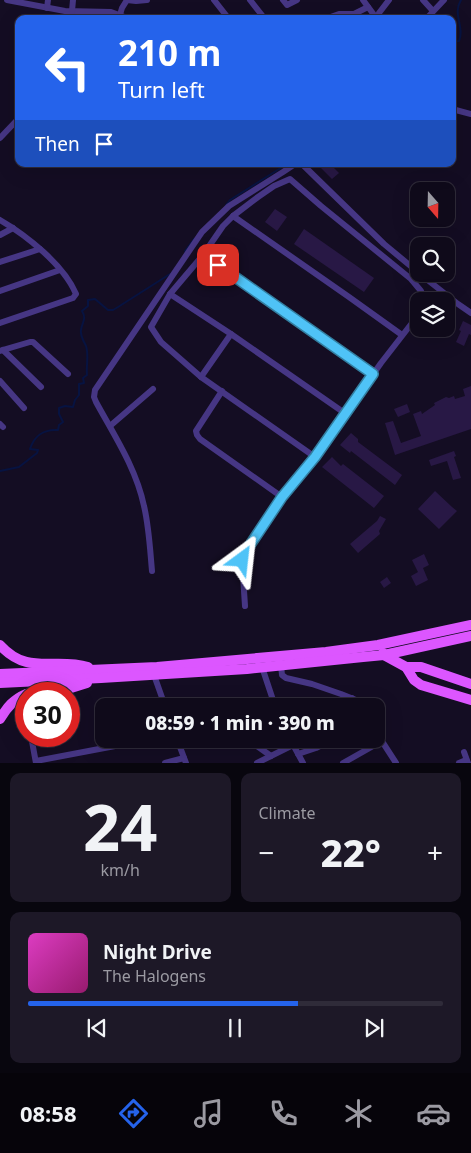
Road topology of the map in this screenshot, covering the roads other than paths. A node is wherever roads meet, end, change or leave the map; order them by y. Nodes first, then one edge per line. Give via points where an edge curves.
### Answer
1 (7, 0) edge
2 (48, 0) edge
3 (73, 0) edge
4 (127, 0) edge
5 (147, 0) edge
6 (215, 0) edge
7 (250, 0) edge
8 (283, 0) edge
9 (297, 0) edge
10 (363, 0) edge
11 (389, 0) edge
12 (423, 0) edge
13 (444, 0) edge
14 (21, 2) edge
15 (368, 7) junction
16 (47, 8) junction
17 (72, 11) junction
18 (433, 11) junction
19 (116, 15) edge
20 (120, 15) edge
21 (226, 15) edge
22 (262, 15) edge
23 (336, 15) edge
24 (374, 15) edge
25 (378, 15) edge
26 (430, 15) edge
27 (456, 110) edge
28 (471, 114) edge
29 (15, 122) edge
30 (0, 138) edge
31 (290, 167) edge
32 (305, 167) edge
33 (233, 216) junction
34 (0, 220) edge
35 (13, 228) junction
36 (0, 235) edge
37 (40, 249) junction
38 (202, 255) junction
39 (0, 262) edge
40 (410, 266) edge
41 (60, 270) junction
42 (430, 282) edge
43 (0, 290) edge
44 (421, 292) edge
45 (170, 294) junction
46 (471, 313) edge
47 (0, 323) edge
48 (410, 325) edge
49 (231, 334) junction
50 (402, 335) junction
51 (2, 351) edge
52 (68, 374) dead end
53 (373, 374) junction
54 (201, 377) junction
55 (0, 382) edge
56 (41, 387) dead end
57 (153, 389) dead end
58 (222, 391) junction
59 (24, 408) dead end
60 (346, 414) junction
61 (110, 426) junction
62 (315, 457) junction
63 (282, 497) junction
64 (152, 571) dead end
65 (245, 606) dead end
66 (471, 625) edge
67 (471, 636) edge
68 (0, 645) edge
69 (378, 645) junction
70 (384, 655) junction
71 (247, 664) junction
72 (281, 665) junction
73 (262, 667) junction
74 (406, 667) junction
75 (0, 674) edge
76 (100, 674) junction
77 (154, 675) junction
78 (0, 683) edge
79 (80, 684) edge
80 (471, 684) edge
81 (162, 698) edge
82 (272, 698) edge
83 (352, 698) edge
84 (471, 700) edge
85 (15, 701) edge
86 (0, 718) edge
87 (385, 746) edge
88 (33, 747) edge
89 (105, 748) edge
90 (180, 748) edge
91 (260, 748) edge
92 (283, 748) edge
93 (295, 748) edge
94 (316, 748) edge
95 (370, 748) edge
96 (464, 752) dead end
97 (298, 754) junction
98 (271, 756) junction
99 (185, 760) edge
100 (467, 761) edge
101 (36, 762) edge
102 (165, 763) edge
103 (257, 763) edge
104 (303, 763) edge
105 (343, 763) edge
106 (396, 763) edge
107 (459, 763) edge

1 - 14 street
2 - 16 street
3 - 17 street
4 - 5 street
4 - 20 street
6 - 21 street
7 - 22 street
8 - 9 street via 287,5
10 - 15 street
11 - 25 street
12 - 18 street
13 - 18 street
14 - 16 street
15 - 23 street via 354,14
15 - 24 street
16 - 17 street
17 - 19 street via 111,12
18 - 26 street
27 - 28 street
29 - 30 street
31 - 61 street via 229,206 202,232 95,390 96,402
32 - 40 street
33 - 38 street
33 - 44 street via 274,186 290,179 411,279
33 - 50 street
34 - 35 street
35 - 36 street
35 - 37 street
37 - 39 street
37 - 41 street
38 - 45 street
38 - 53 street
41 - 43 street
41 - 47 street via 76,294 73,298
42 - 46 street
45 - 49 street
45 - 54 street via 151,327 161,342
48 - 50 street
49 - 54 street
49 - 60 street
50 - 53 street
51 - 52 street via 33,342
51 - 56 street
53 - 60 street
54 - 58 street
55 - 59 street
57 - 61 street
58 - 62 street
58 - 63 street via 197,435
60 - 62 street
61 - 64 street via 139,487
62 - 63 street
63 - 65 street via 244,554
66 - 69 main road
67 - 70 main road
68 - 76 main road via 17,660 31,664 72,663
69 - 70 main road
69 - 71 main road
70 - 72 main road
70 - 74 main road
71 - 73 main road
71 - 76 main road via 157,667
71 - 77 main road
72 - 73 main road
72 - 83 street via 282,675 286,678
73 - 82 street
74 - 80 main road via 421,667
74 - 84 main road via 421,686
75 - 76 main road
76 - 77 main road
76 - 78 main road
76 - 79 main road
77 - 81 street
85 - 86 main road
87 - 106 street
88 - 101 street
89 - 101 street
90 - 99 street
91 - 98 street
92 - 98 street
93 - 97 street
94 - 97 street
95 - 105 street
96 - 100 street
97 - 104 street
98 - 103 street
99 - 102 street
100 - 107 street

